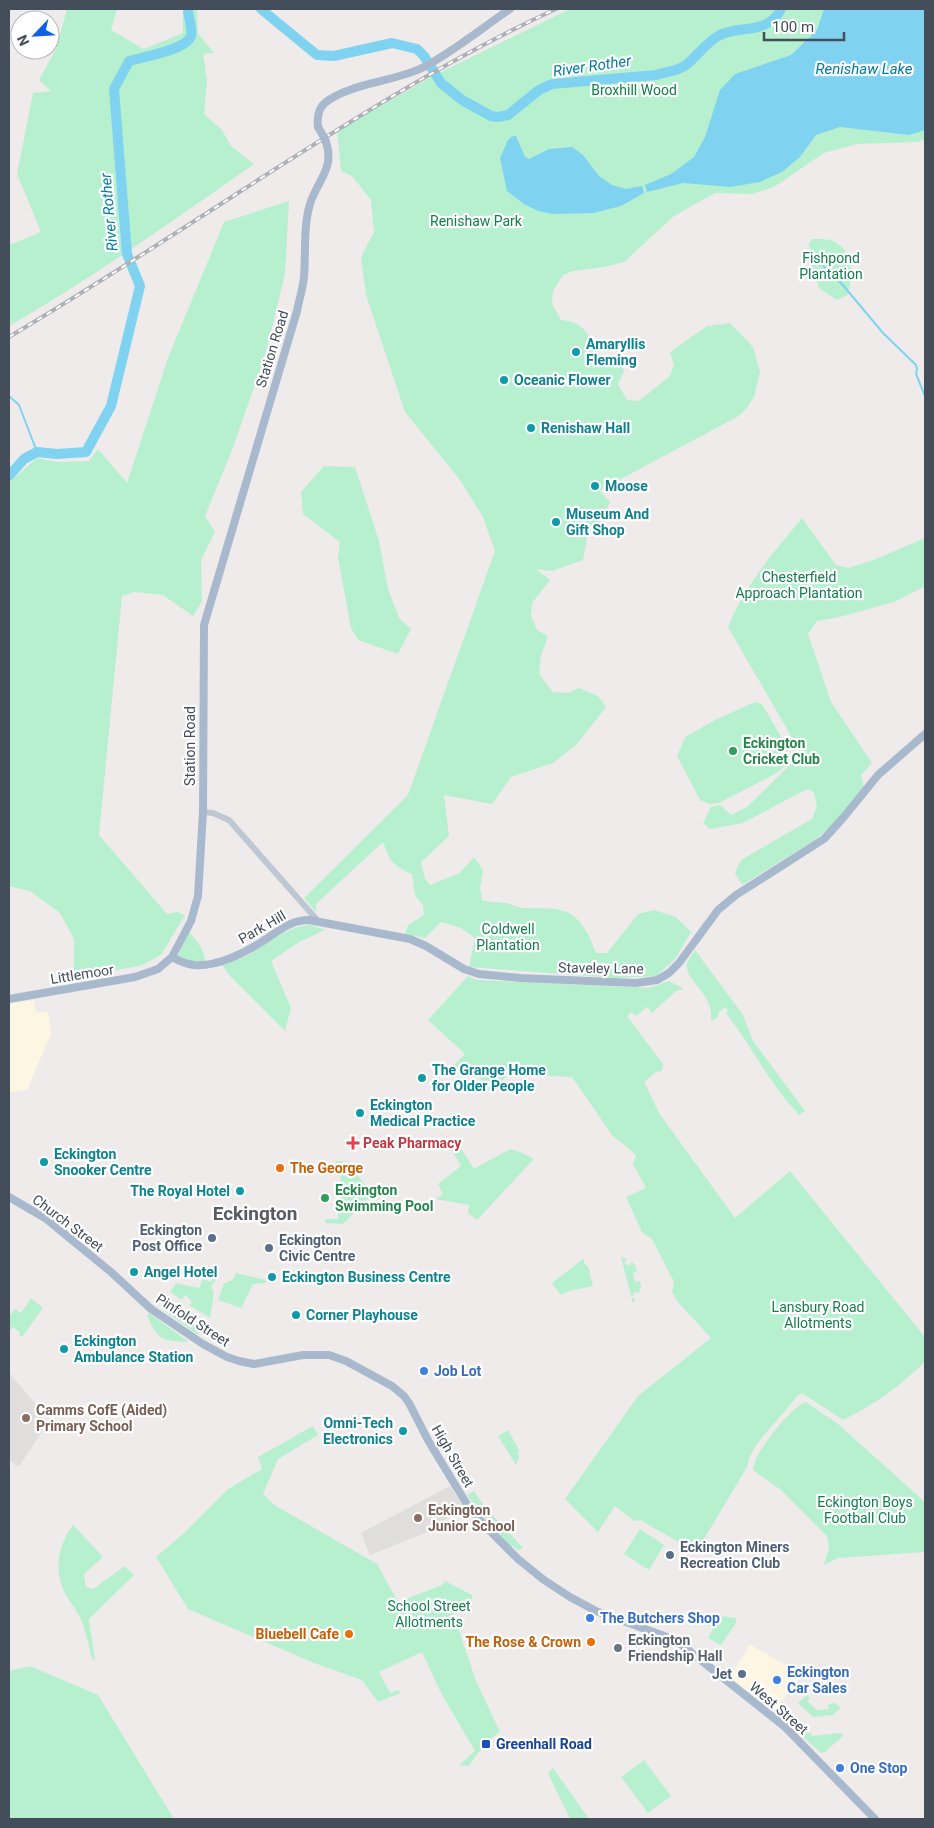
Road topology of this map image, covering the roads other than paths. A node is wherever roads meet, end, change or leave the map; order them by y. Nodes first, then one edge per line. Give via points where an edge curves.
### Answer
1 (510, 9) edge
2 (925, 734) edge
3 (203, 812) junction
4 (318, 921) junction
5 (337, 926) joint
6 (172, 957) junction
7 (9, 999) edge
8 (9, 1197) edge
9 (111, 1272) joint
10 (303, 1354) joint
11 (654, 1632) joint
12 (876, 1819) edge

1 - 3 main road, Station Road, bridge via 424,67 335,96 319,110 318,127 325,139 329,162 310,205 304,280 204,625
2 - 5 main road, Staveley Lane via 878,775 824,839 718,910 679,963 657,980 636,983 479,974 410,939
3 - 4 street via 230,820
3 - 6 main road, Station Road via 198,896 191,921
4 - 5 main road, Park Hill
4 - 6 main road, Park Hill via 293,922 245,952 219,961 194,965
6 - 7 main road, Littlemoor via 158,969 135,978
8 - 9 main road, Church Street via 45,1218
9 - 10 main road, Pinfold Street via 156,1312 227,1357 254,1364
10 - 11 main road, High Street via 337,1358 398,1390 409,1403 468,1506 518,1558 570,1597 596,1611
11 - 12 main road, West Street via 675,1640 777,1720

